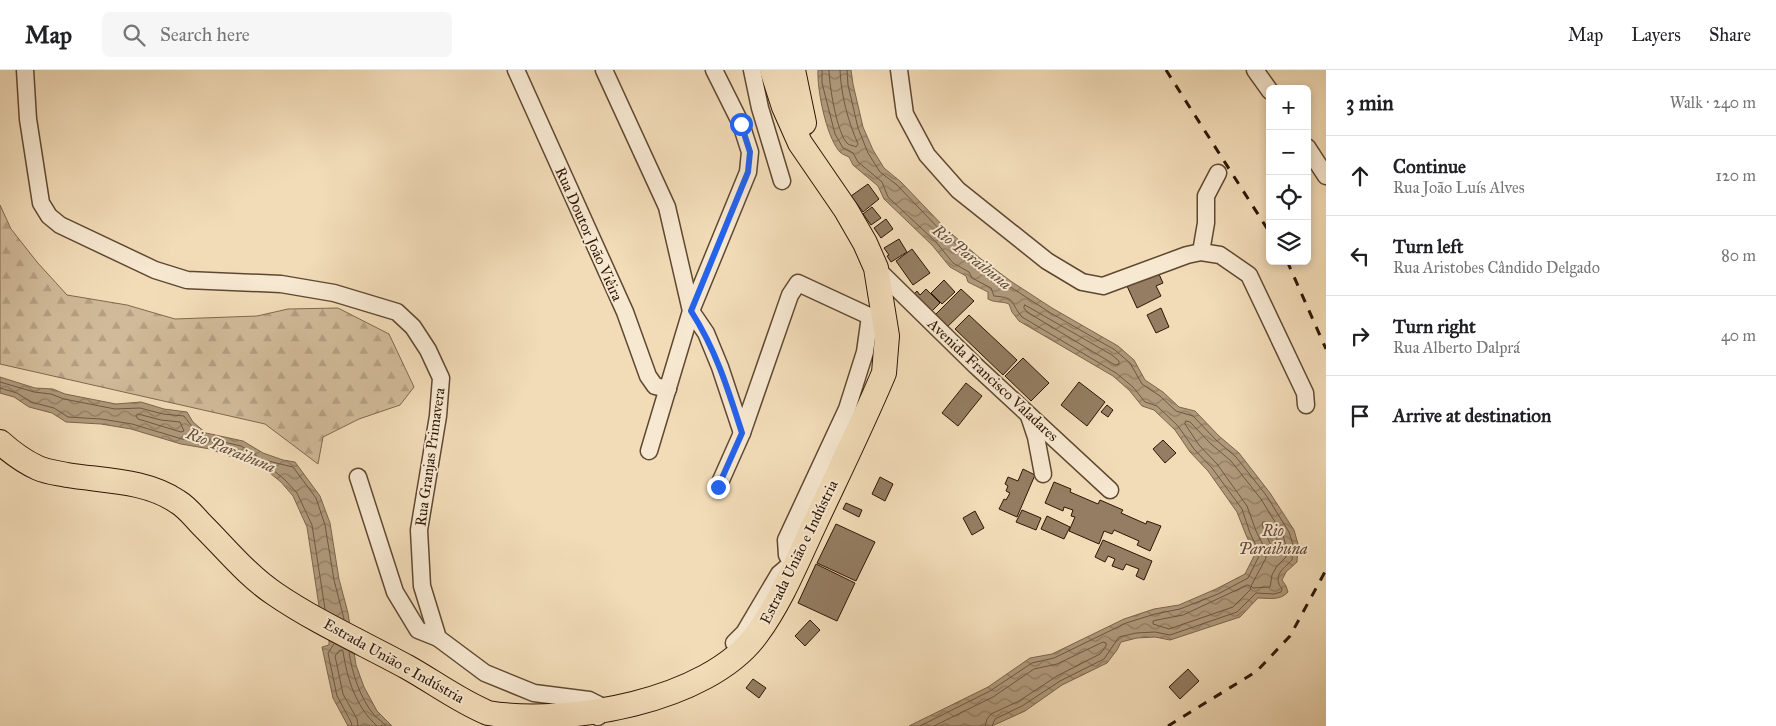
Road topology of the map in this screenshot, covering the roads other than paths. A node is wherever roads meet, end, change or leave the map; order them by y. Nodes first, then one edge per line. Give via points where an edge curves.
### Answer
1 (25, 70) edge
2 (516, 70) edge
3 (604, 70) edge
4 (714, 70) edge
5 (752, 70) edge
6 (772, 70) edge
7 (793, 70) edge
8 (899, 70) edge
9 (1255, 70) edge
10 (1266, 85) edge
11 (1311, 153) edge
12 (1218, 173) dead end
13 (1326, 176) edge
14 (782, 181) dead end
15 (836, 196) junction
16 (1201, 252) junction
17 (876, 268) junction
18 (691, 311) junction
19 (878, 320) junction
20 (668, 389) junction
21 (1306, 405) dead end
22 (1028, 414) junction
23 (742, 433) junction
24 (0, 442) edge
25 (648, 451) dead end
26 (1043, 474) dead end
27 (358, 477) dead end
28 (718, 487) dead end
29 (1110, 490) dead end
30 (438, 638) junction
31 (604, 718) junction

1 - 30 street, Rua Granjas Primavera via 28,119 41,204 60,224 154,270 187,280 281,284 334,293 397,312 413,327 441,378 419,530 422,586
2 - 20 street, Rua Doutor João Viêira via 625,312 648,376 655,386
3 - 18 street via 667,207
4 - 18 street via 741,124 750,152 748,172
5 - 14 street
6 - 15 highway via 800,143
7 - 15 highway via 807,135
8 - 16 street via 905,114 927,155 958,190 1047,261 1082,282 1103,286
9 - 10 street
11 - 13 street
12 - 16 street via 1206,196
15 - 17 highway, Estrada União e Indústria via 865,243
16 - 21 street via 1220,255 1249,275 1305,393
17 - 19 highway, Estrada União e Indústria
17 - 22 street, Avenida Francisco Valadares
18 - 20 street
18 - 23 street via 706,333
19 - 23 street via 798,283 790,295
19 - 31 highway, Estrada União e Indústria via 888,336 884,373 794,568 761,616 756,636 717,673 668,700
20 - 25 street
22 - 26 street
22 - 29 street, Avenida Francisco Valadares
23 - 28 street
24 - 31 highway, Estrada União e Indústria via 38,468 84,478 131,483 156,490 180,503 272,592 489,713 527,722
27 - 30 street via 396,592 418,630
30 - 31 street via 486,673 534,693 589,700 599,705

